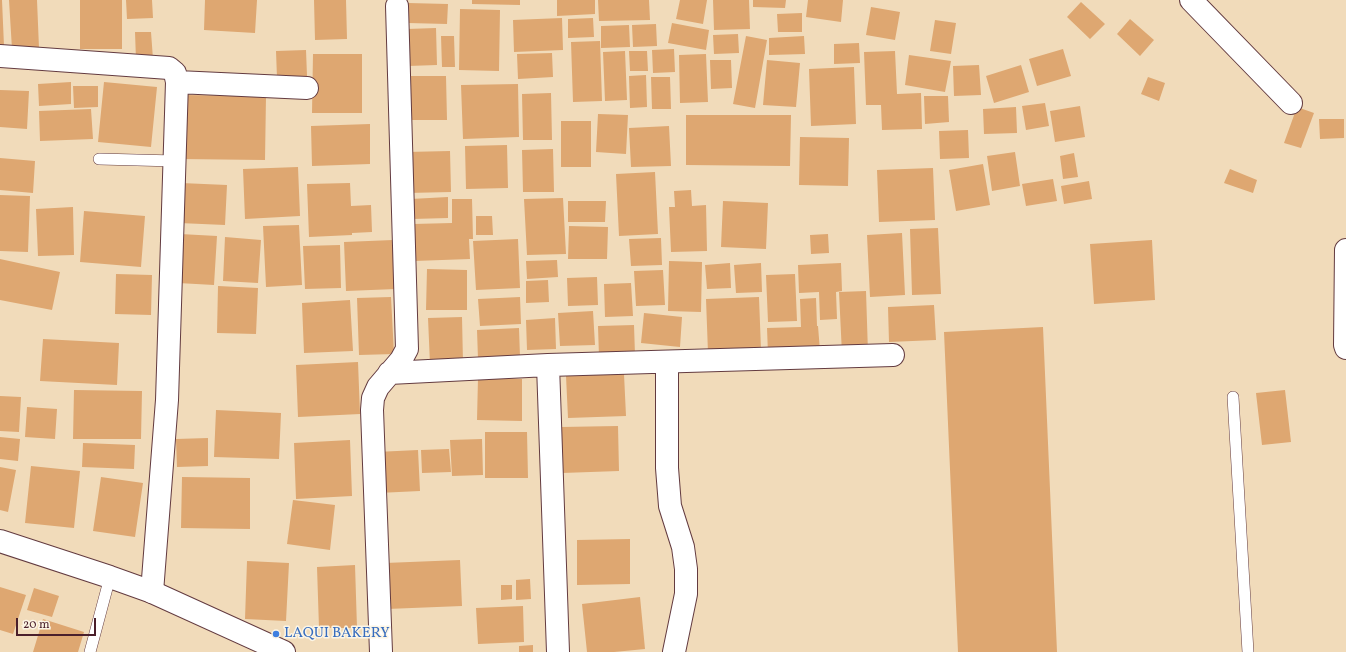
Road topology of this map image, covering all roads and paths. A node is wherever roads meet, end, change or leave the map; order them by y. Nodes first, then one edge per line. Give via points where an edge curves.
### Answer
1 (1191, 0) edge
2 (397, 6) dead end
3 (0, 56) edge
4 (177, 82) junction
5 (307, 88) dead end
6 (1291, 103) dead end
7 (99, 159) dead end
8 (175, 162) junction
9 (1346, 250) edge
10 (1346, 348) edge
11 (893, 355) dead end
12 (667, 362) junction
13 (548, 365) junction
14 (389, 373) junction
15 (1233, 397) dead end
16 (0, 541) edge
17 (110, 577) junction
18 (152, 592) junction
19 (90, 652) edge
20 (284, 652) edge
21 (381, 652) edge
22 (558, 652) edge
23 (674, 652) edge
24 (1248, 652) edge

1 - 6 street
2 - 14 street via 406,349 401,360
3 - 4 street via 169,68 175,73
4 - 5 street
4 - 8 street
7 - 8 lane
8 - 18 street via 167,400
9 - 10 street
11 - 12 street
12 - 13 street
12 - 23 street via 666,468 670,506 683,547 686,569 686,594
13 - 14 street
13 - 22 street
14 - 21 street via 378,387 373,398 372,410
15 - 24 lane
16 - 17 street
17 - 18 street
17 - 19 lane
18 - 20 street

